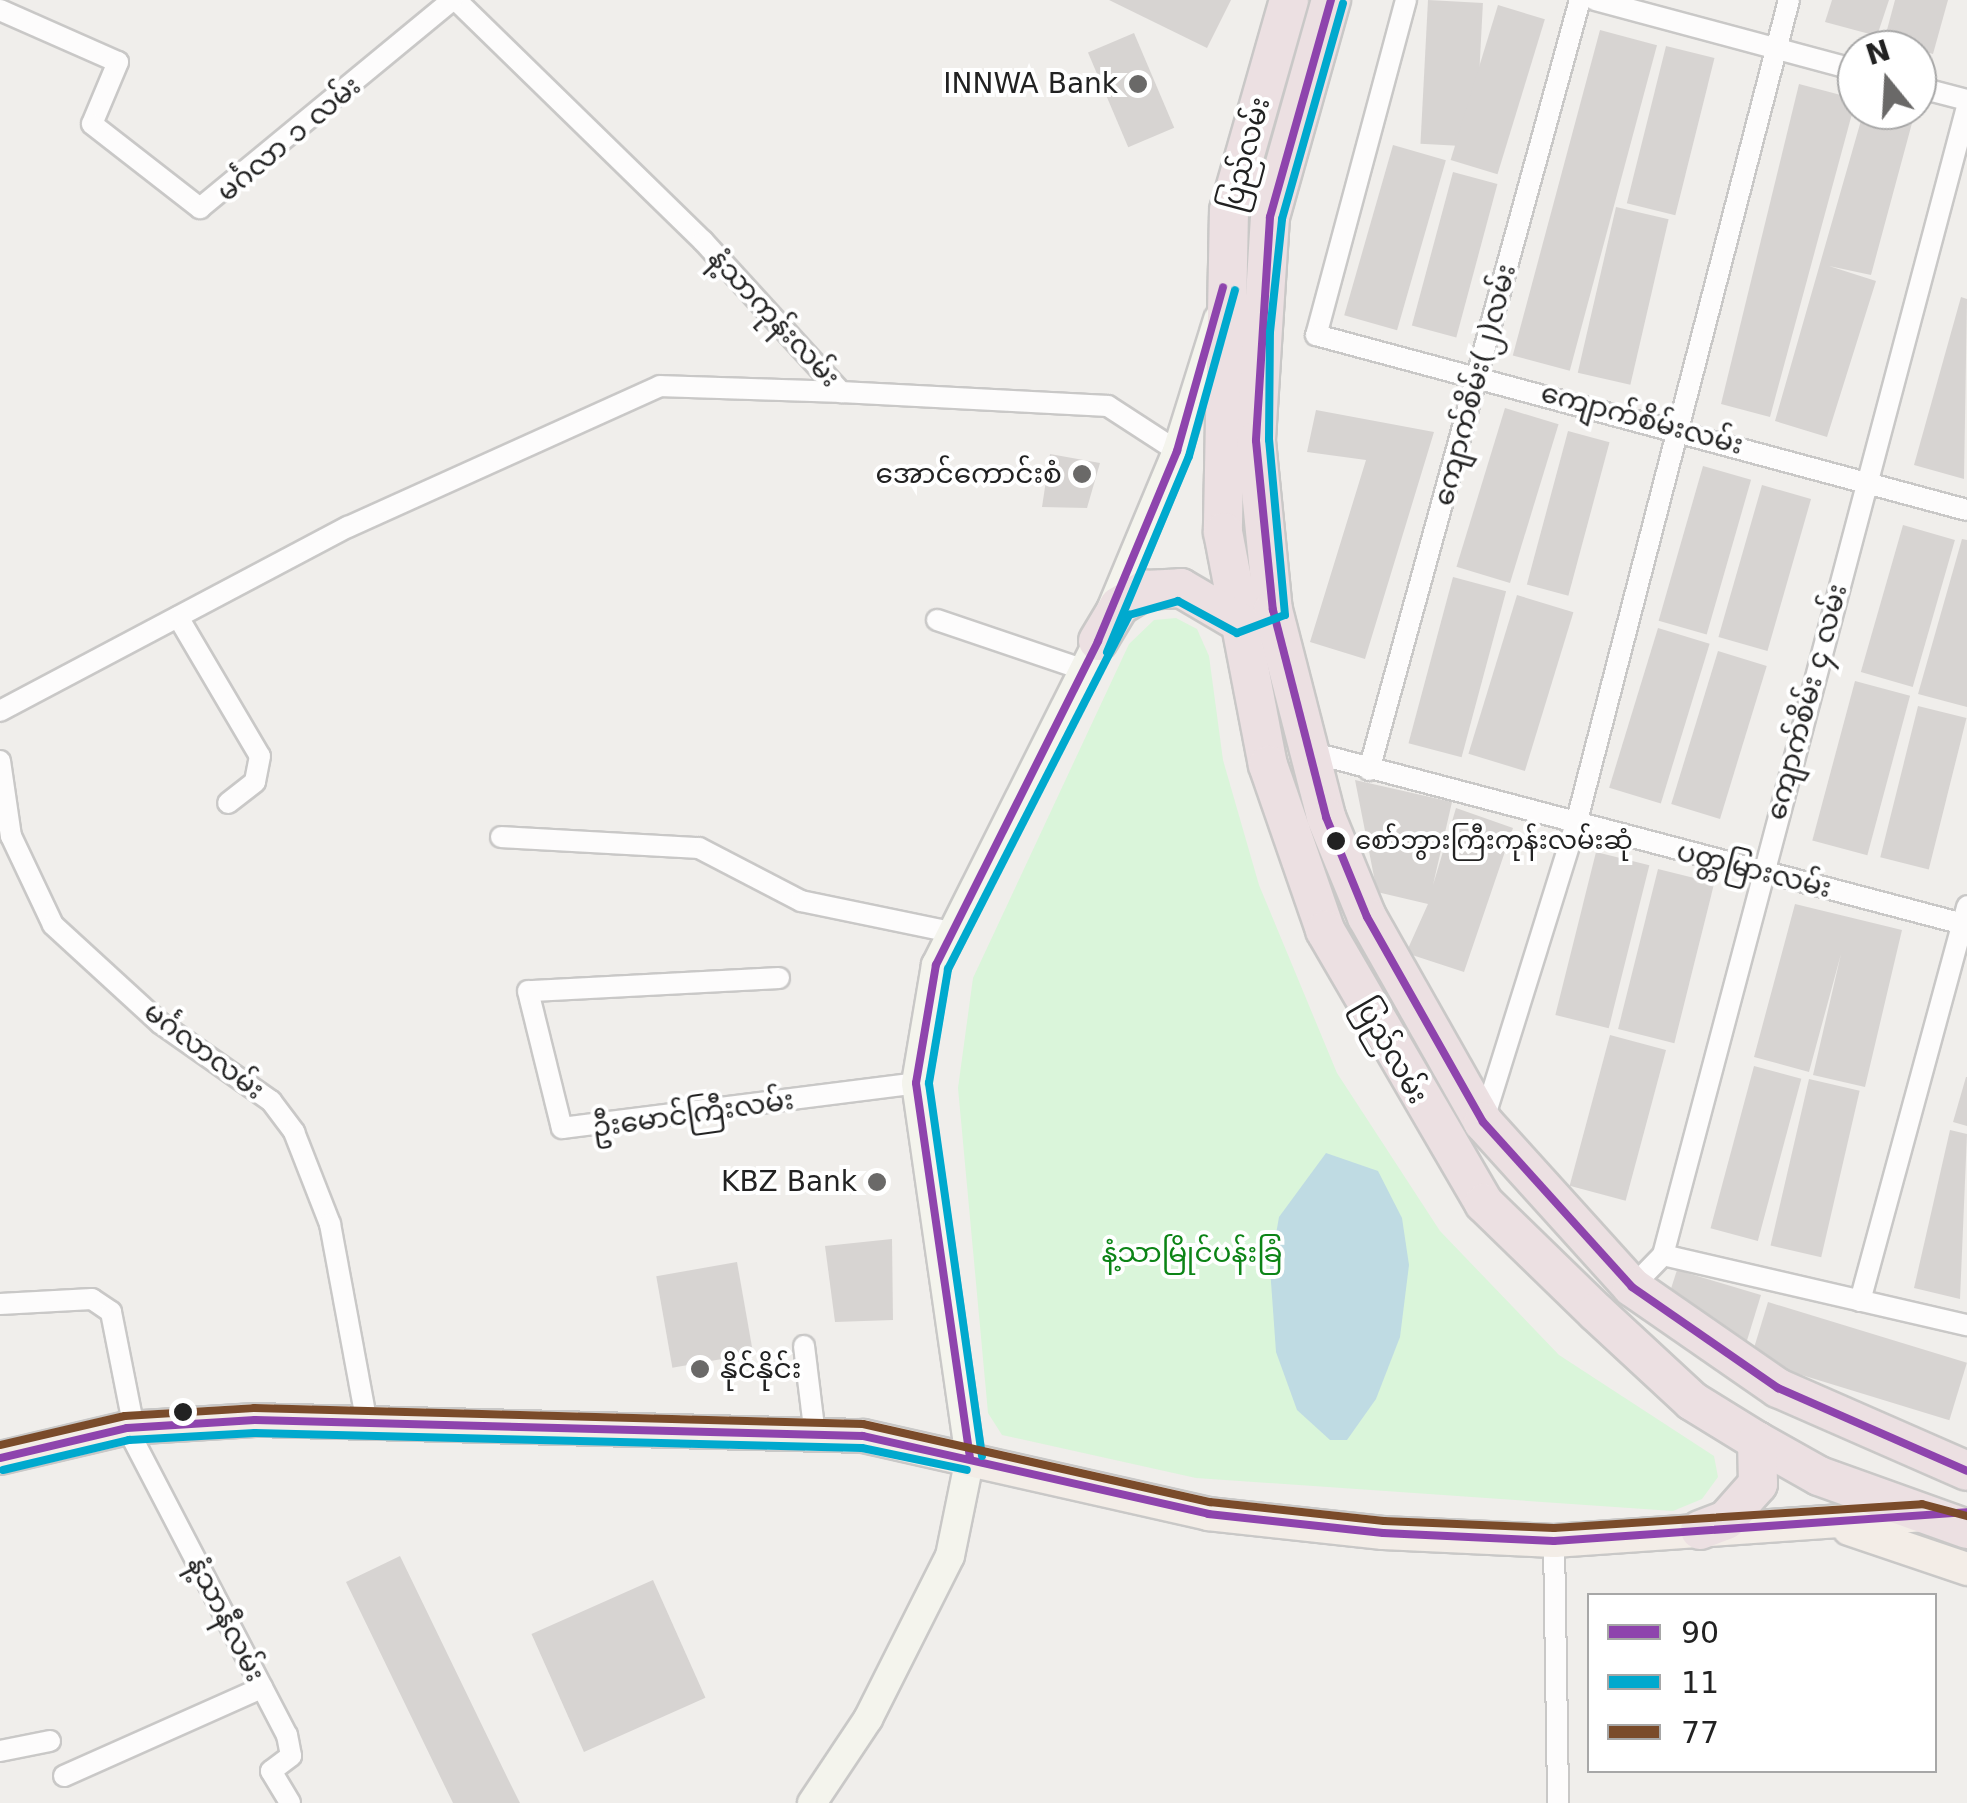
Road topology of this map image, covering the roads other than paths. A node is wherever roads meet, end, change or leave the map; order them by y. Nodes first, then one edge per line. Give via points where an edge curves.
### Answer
1 (454, 0) edge
2 (1289, 0) edge
3 (1331, 0) edge
4 (1406, 0) edge
5 (1580, 0) edge
6 (1595, 0) edge
7 (1789, 0) edge
8 (0, 10) edge
9 (1777, 49) junction
10 (1837, 65) edge
11 (1937, 93) edge
12 (1967, 103) edge
13 (1270, 216) junction
14 (1221, 311) junction
15 (1478, 374) junction
16 (841, 392) junction
17 (1678, 429) junction
18 (1239, 442) junction
19 (1179, 445) junction
20 (1868, 482) junction
21 (1967, 510) edge
22 (1255, 616) junction
23 (178, 617) junction
24 (937, 620) dead end
25 (1091, 655) junction
26 (0, 711) edge
27 (1310, 752) junction
28 (0, 762) edge
29 (1369, 770) junction
30 (228, 803) dead end
31 (1576, 824) junction
32 (501, 837) dead end
33 (1760, 872) junction
34 (1965, 918) edge
35 (951, 932) junction
36 (779, 978) dead end
37 (916, 1083) junction
38 (1484, 1122) junction
39 (1663, 1255) junction
40 (1632, 1288) junction
41 (1860, 1301) junction
42 (0, 1304) edge
43 (1967, 1325) edge
44 (804, 1346) dead end
45 (131, 1428) junction
46 (368, 1429) junction
47 (815, 1436) junction
48 (1757, 1442) junction
49 (0, 1458) edge
50 (970, 1458) junction
51 (1967, 1471) edge
52 (1967, 1512) edge
53 (1922, 1516) junction
54 (1825, 1522) junction
55 (1967, 1529) edge
56 (1700, 1530) junction
57 (1554, 1541) junction
58 (1967, 1570) edge
59 (262, 1688) junction
60 (50, 1741) dead end
61 (0, 1752) edge
62 (64, 1776) dead end
63 (290, 1803) edge
64 (812, 1803) edge
65 (1558, 1803) edge

1 - 8 street, မင်္ဂလာ ၁ လမ်း via 200,208 92,124 118,62
1 - 16 street, နံ့သာကုန်းလမ်း via 703,241
2 - 14 highway, ပြည်လမ်း via 1229,210
3 - 13 highway, ပြည်လမ်း
4 - 15 street, ကျောက်စိမ်းလမ်း via 1316,335
5 - 15 street, ကျောက်စိမ်း(၂)လမ်း
6 - 9 street
7 - 9 street
9 - 10 street
9 - 17 street
11 - 12 street
12 - 20 street, ကျောက်စိမ်း ၄ လမ်း
13 - 14 main road, ပြည်လမ်း
13 - 18 highway, ပြည်လမ်း
14 - 18 highway, ပြည်လမ်း
14 - 19 main road
15 - 17 street, ကျောက်စိမ်းလမ်း
15 - 29 street, ကျောက်စိမ်း(၂)လမ်း
16 - 19 street, နံ့သာကုန်းလမ်း via 1108,406
16 - 23 street via 660,386 348,526
17 - 20 street, ကျောက်စိမ်းလမ်း
17 - 31 street
18 - 19 main road
18 - 22 highway, ပြည်လမ်း
19 - 25 main road
20 - 21 street, ကျောက်စိမ်းလမ်း
20 - 33 street, ကျောက်စိမ်း ၄ လမ်း
22 - 25 highway via 1181,588 1146,590 1119,606
22 - 27 highway, ပြည်လမ်း
22 - 48 highway, ပြည်လမ်း via 1268,765 1325,930 1474,1187 1692,1401
23 - 26 street
23 - 30 street via 260,756 255,782
24 - 25 street
25 - 35 main road
27 - 29 street, ပတ္တမြားလမ်း
27 - 38 highway, ပြည်လမ်း via 1367,918
28 - 46 street, မင်္ဂလာလမ်း via 11,836 53,925 160,1022 271,1101 294,1132 330,1224
29 - 31 street, ပတ္တမြားလမ်း
31 - 33 street, ပတ္တမြားလမ်း
31 - 38 street
32 - 35 street via 699,848 801,901
33 - 34 street, ပတ္တမြားလမ်း
33 - 39 street, ကျောက်စိမ်း ၄ လမ်း
34 - 41 street
35 - 37 main road via 936,965
36 - 37 street, ဦးမောင်ကြီးလမ်း via 528,991 562,1128
37 - 50 main road
38 - 40 highway, ပြည်လမ်း
39 - 40 street, ကျောက်စိမ်း ၄ လမ်း
39 - 41 street
40 - 51 highway, ပြည်လမ်း via 1778,1388
41 - 43 street
42 - 45 street, နံ့သာနီလမ်း via 92,1299 110,1312
44 - 47 street
45 - 46 main road via 255,1420
45 - 49 main road
45 - 59 street, နံ့သာနီလမ်း
46 - 47 main road
47 - 50 main road
48 - 53 highway, ပြည်လမ်း
48 - 56 highway via 1762,1468 1752,1494
50 - 57 main road via 1208,1514
50 - 64 main road via 950,1556 868,1718
52 - 53 main road
53 - 54 main road
53 - 55 highway, ပြည်လမ်း
54 - 56 main road
54 - 58 main road
56 - 57 main road
57 - 65 street
59 - 62 street
59 - 63 street, နံ့သာနီလမ်း via 286,1734 291,1756 271,1771
60 - 61 street

